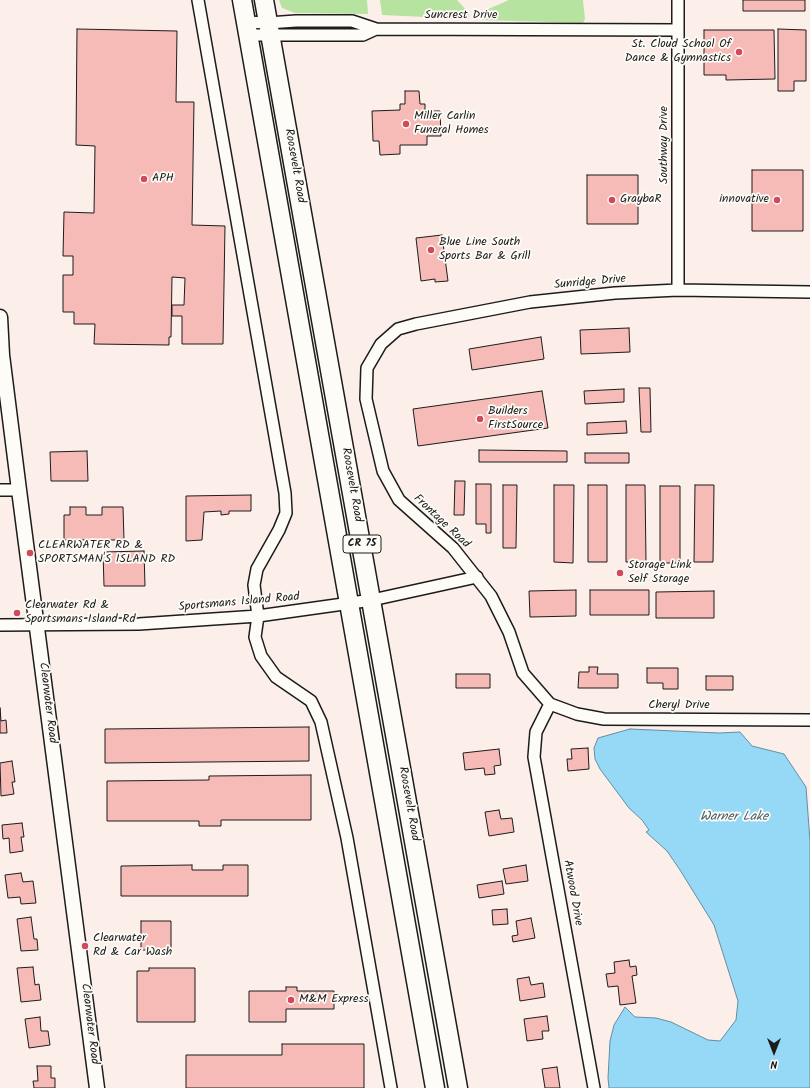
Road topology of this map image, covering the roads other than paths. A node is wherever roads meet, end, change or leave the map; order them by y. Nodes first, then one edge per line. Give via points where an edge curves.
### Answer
1 (198, 0) edge
2 (242, 0) edge
3 (264, 0) edge
4 (678, 0) edge
5 (247, 29) junction
6 (270, 30) junction
7 (678, 30) junction
8 (678, 290) junction
9 (810, 292) edge
10 (0, 317) edge
11 (381, 344) joint
12 (0, 490) edge
13 (19, 490) junction
14 (477, 577) junction
15 (372, 600) junction
16 (349, 604) junction
17 (258, 616) junction
18 (0, 625) edge
19 (37, 625) junction
20 (550, 704) junction
21 (810, 720) edge
22 (97, 1088) edge
23 (391, 1088) edge
24 (435, 1088) edge
25 (458, 1088) edge
26 (594, 1088) edge

1 - 17 street via 285,493 286,513 257,569 254,585
2 - 5 main road, Roosevelt Road / CR 75
3 - 6 main road, Roosevelt Road / CR 75
4 - 7 street, Southway Drive
5 - 6 street
5 - 16 main road, Roosevelt Road / CR 75
6 - 7 street, Suncrest Drive via 363,36 376,29
6 - 15 main road, Roosevelt Road / CR 75
7 - 8 street, Southway Drive
8 - 9 street, Sunridge Drive
8 - 11 street, Sunridge Drive via 615,293 530,302 398,329
10 - 13 street, Clearwater Road via 2,355
11 - 14 street, Frontage Road via 367,368 366,399 383,471 399,500 453,548
12 - 13 street
13 - 19 street, Clearwater Road
14 - 15 street, Sportsmans Island Road
14 - 20 street, Frontage Road via 491,596 509,632 523,673
15 - 16 street, Sportsmans Island Road
15 - 25 main road, Roosevelt Road / CR 75
16 - 17 street, Sportsmans Island Road
16 - 24 main road, Roosevelt Road / CR 75
17 - 19 street, Sportsmans Island Road via 139,624
17 - 23 street via 255,637 261,656 276,677 311,702 327,742 347,838
18 - 19 street, Sportsmans Island Road
19 - 22 street, Clearwater Road
20 - 21 street, Cheryl Drive via 578,714 604,719
20 - 26 street, Atwood Drive via 536,732 534,757

